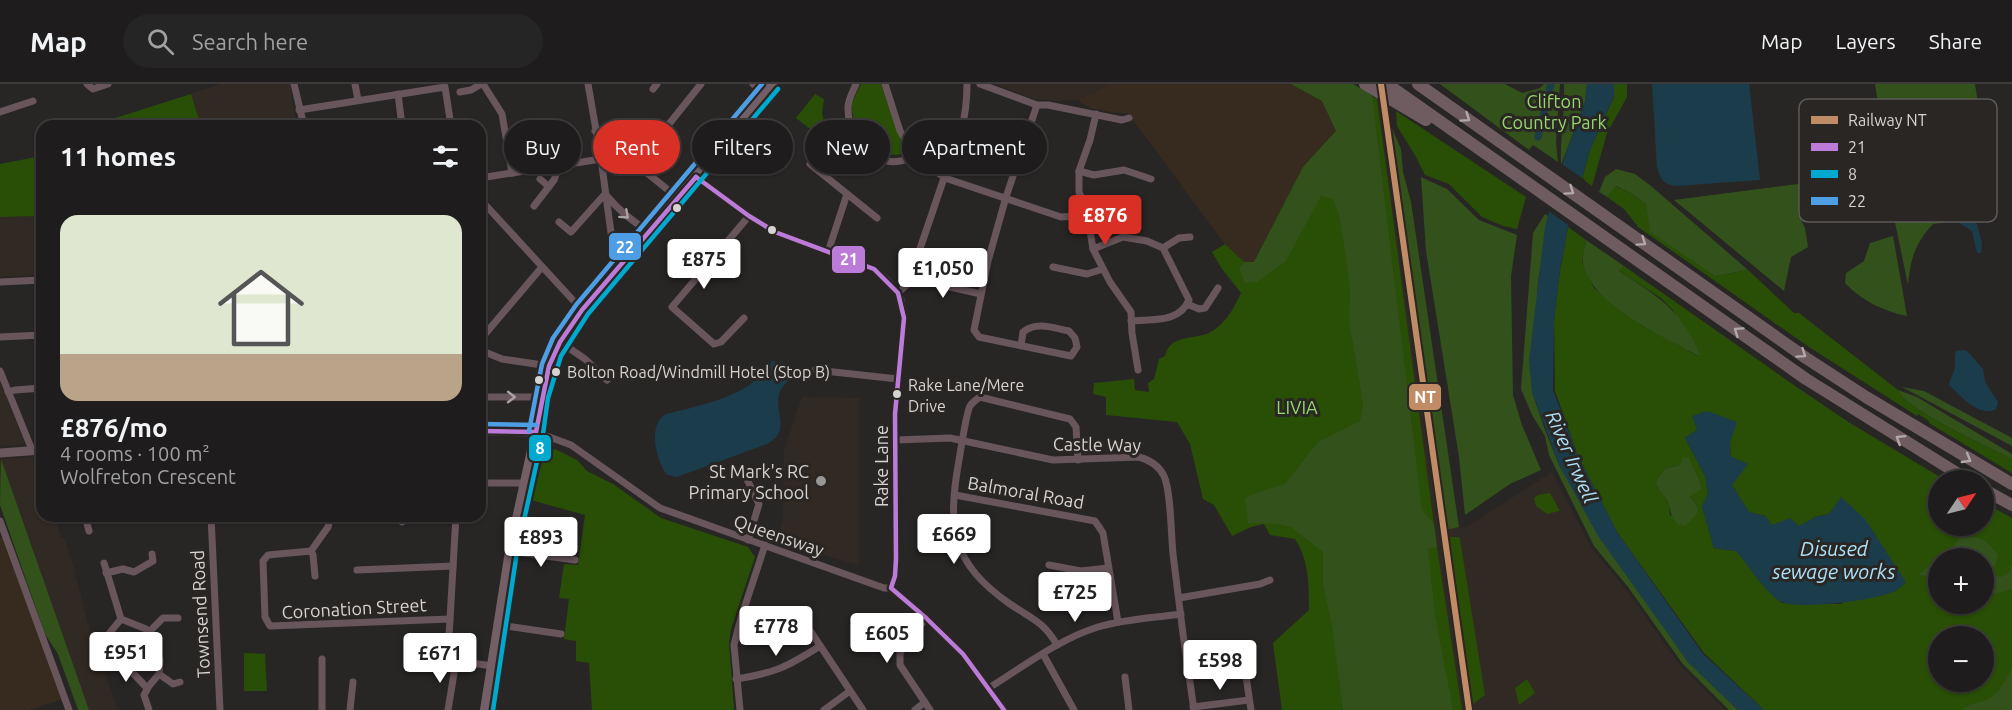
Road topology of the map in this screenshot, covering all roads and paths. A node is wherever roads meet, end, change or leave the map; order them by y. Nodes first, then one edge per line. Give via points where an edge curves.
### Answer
1 (87, 84) edge
2 (108, 84) edge
3 (294, 84) edge
4 (355, 84) edge
5 (482, 84) edge
6 (588, 84) edge
7 (701, 84) edge
8 (753, 84) edge
9 (856, 84) edge
10 (885, 84) edge
11 (967, 84) edge
12 (980, 84) edge
13 (1365, 84) edge
14 (1387, 84) edge
15 (1418, 84) edge
16 (409, 88) edge
17 (768, 88) edge
18 (460, 92) dead end
19 (398, 94) junction
20 (1397, 98) junction
21 (358, 100) junction
22 (33, 101) dead end
23 (1037, 105) junction
24 (299, 110) junction
25 (0, 112) edge
26 (1096, 114) junction
27 (1129, 118) dead end
28 (302, 120) edge
29 (401, 120) edge
30 (450, 120) edge
31 (593, 120) edge
32 (672, 120) edge
33 (504, 126) edge
34 (902, 134) edge
35 (902, 161) edge
36 (1079, 171) junction
37 (506, 174) edge
38 (556, 174) edge
39 (603, 174) edge
40 (648, 174) edge
41 (822, 174) edge
42 (939, 174) edge
43 (486, 177) edge
44 (696, 177) junction
45 (945, 178) junction
46 (540, 179) dead end
47 (1151, 180) dead end
48 (549, 187) junction
49 (605, 194) junction
50 (847, 194) junction
51 (1006, 197) junction
52 (678, 198) junction
53 (486, 206) edge
54 (534, 206) dead end
55 (1087, 212) junction
56 (749, 216) junction
57 (877, 218) dead end
58 (559, 222) dead end
59 (650, 232) junction
60 (1190, 237) dead end
61 (1163, 248) junction
62 (1093, 249) junction
63 (828, 252) junction
64 (542, 267) junction
65 (620, 267) junction
66 (1053, 267) dead end
67 (1104, 269) junction
68 (910, 278) junction
69 (36, 280) edge
70 (0, 282) edge
71 (1218, 288) dead end
72 (898, 293) junction
73 (981, 294) junction
74 (1187, 304) junction
75 (582, 310) junction
76 (744, 318) dead end
77 (1131, 321) junction
78 (486, 333) edge
79 (36, 335) edge
80 (0, 337) edge
81 (560, 342) junction
82 (1021, 346) junction
83 (486, 353) edge
84 (549, 366) junction
85 (815, 370) dead end
86 (1138, 370) dead end
87 (0, 371) edge
88 (898, 379) junction
89 (606, 380) dead end
90 (36, 388) edge
91 (8, 392) junction
92 (486, 397) edge
93 (541, 397) junction
94 (486, 431) edge
95 (536, 432) junction
96 (896, 440) junction
97 (963, 441) junction
98 (34, 450) edge
99 (0, 453) edge
100 (1078, 460) junction
101 (1952, 470) edge
102 (743, 471) dead end
103 (486, 483) edge
104 (524, 483) junction
105 (2012, 484) edge
106 (955, 495) junction
107 (1994, 495) edge
108 (2012, 505) edge
109 (0, 521) edge
110 (87, 522) edge
111 (211, 522) edge
112 (329, 522) edge
113 (456, 522) edge
114 (89, 531) dead end
115 (748, 540) junction
116 (765, 545) junction
117 (311, 551) junction
118 (510, 551) junction
119 (154, 560) dead end
120 (575, 560) dead end
121 (104, 563) dead end
122 (1049, 565) dead end
123 (453, 566) junction
124 (1108, 568) junction
125 (357, 570) dead end
126 (106, 573) junction
127 (315, 576) dead end
128 (1269, 580) dead end
129 (891, 588) junction
130 (1179, 598) junction
131 (799, 614) dead end
132 (1181, 614) junction
133 (178, 618) dead end
134 (927, 618) junction
135 (121, 619) junction
136 (450, 619) junction
137 (1118, 622) junction
138 (500, 625) junction
139 (149, 632) junction
140 (561, 634) dead end
141 (108, 635) dead end
142 (449, 636) dead end
143 (1058, 645) junction
144 (820, 646) junction
145 (1043, 654) junction
146 (1243, 656) dead end
147 (322, 659) dead end
148 (126, 662) dead end
149 (493, 666) junction
150 (159, 674) junction
151 (1125, 677) dead end
152 (736, 679) junction
153 (180, 682) dead end
154 (353, 682) dead end
155 (147, 688) junction
156 (989, 688) junction
157 (850, 691) junction
158 (1249, 700) junction
159 (925, 702) junction
160 (1194, 708) edge
161 (69, 710) edge
162 (149, 710) edge
163 (220, 710) edge
164 (322, 710) edge
165 (350, 710) edge
166 (448, 710) edge
167 (485, 710) edge
168 (740, 710) edge
169 (824, 710) edge
170 (863, 710) edge
171 (915, 710) edge
172 (930, 710) edge
173 (1004, 710) edge
174 (1074, 710) edge
175 (1129, 710) edge
176 (1251, 710) edge

1 - 2 street via 93,89
3 - 24 street
4 - 21 street
5 - 18 street
5 - 33 street via 502,114
6 - 31 street
7 - 32 street
8 - 17 street
9 - 35 street via 847,105 852,128 865,147 884,160
10 - 34 street
11 - 45 street via 961,137
12 - 23 street
13 - 20 highway
14 - 20 highway
15 -> 105 highway via 1866,397
16 - 19 street
16 - 30 street via 445,87
17 - 44 main road
19 - 21 street
19 - 29 street
101 -> 20 highway via 1806,379 1460,136
21 - 24 street
22 - 25 street
23 - 26 street
23 - 51 street
24 - 28 street
26 - 27 street
26 - 36 street
36 - 47 street via 1094,175 1124,170
36 - 55 street via 1079,192
37 - 43 street
38 - 48 street
39 - 49 street
40 - 52 street
41 - 50 street
42 - 45 street
44 - 52 main road
44 - 56 street
45 - 51 street
45 - 68 street
46 - 48 street
48 - 54 street
49 - 58 street via 571,232
49 -> 59 street via 634,223
49 - 65 street via 615,262
50 - 57 street
50 - 63 street
51 - 55 street via 1061,217
51 - 73 street
52 - 59 main road
53 - 64 street
55 - 62 street
56 - 63 street via 786,238
56 - 76 street via 672,307 714,344 721,342
59 - 65 main road
60 - 61 street via 1179,238
61 - 62 street via 1123,237
61 - 74 street via 1189,300
62 - 67 street
63 - 72 street via 874,269
64 - 75 street
64 - 78 street
65 - 75 main road
66 - 67 street via 1087,274
67 - 77 street via 1131,312
68 - 72 street
68 - 73 street
69 - 70 street
71 - 74 street via 1205,308
72 - 88 street, Rake Lane via 904,318
73 - 82 street via 974,330 979,337
74 - 77 street via 1185,310 1172,317
75 - 81 main road
77 - 86 street
79 - 80 street
81 - 84 main road
81 - 89 street via 585,358
82 - 82 street via 1023,332 1037,325 1069,331 1077,347 1071,356
83 - 84 street
84 - 93 main road
85 - 88 street
87 - 91 street
88 - 96 street, Rake Lane
90 - 91 street
91 - 98 street
92 -> 93 street
93 - 95 main road
94 - 95 main road
95 - 104 main road
95 - 115 street, Queensway via 571,445 660,508
96 - 97 street, Castle Way
96 - 129 street, Rake Lane via 896,559
97 - 100 street, Castle Way via 1053,460
97 - 100 street via 970,406 980,397 1070,419 1076,427
97 - 106 street
98 - 99 main road
100 - 130 street, Castle Way via 1139,457 1160,470 1167,487
102 - 115 street via 759,504
103 - 104 street
104 - 118 main road
106 - 124 street, Balmoral Road via 1092,519 1103,533
106 - 143 street via 954,529 968,567 992,591 1040,622
107 - 108 highway
109 - 161 street
110 - 114 street
111 - 163 street, Townsend Road
112 - 117 street
113 - 123 street, Coronation Street
115 - 116 street, Queensway
116 - 129 street, Queensway
116 - 152 street via 734,645
117 - 127 street
117 - 136 street, Coronation Street via 268,555 263,561 265,617 270,626
118 - 120 street
118 - 138 main road
119 - 126 street via 134,572 123,569
121 - 126 street
122 - 124 street via 1081,571
123 - 125 street
123 - 136 street, Coronation Street
124 - 137 street, Balmoral Road
126 - 135 street
128 - 130 street
129 - 134 street
130 - 132 street, Castle Way
131 - 144 street
132 - 137 street
132 - 160 street, Castle Way
133 - 139 street via 163,618
134 - 156 street via 963,654
134 - 159 street via 899,659
135 - 139 street
135 - 141 street
136 - 142 street, Coronation Street
137 - 143 street
138 - 140 street
138 - 149 main road
139 - 150 street via 160,660
143 - 145 street
144 - 152 street via 765,675
144 - 157 street
145 - 156 street
145 - 174 street
146 - 158 street
147 - 164 street
148 - 155 street
149 - 166 street via 456,661
149 - 167 main road
150 - 153 street via 172,684
150 - 155 street
151 - 175 street
152 - 168 street
154 - 165 street
155 - 162 street via 144,695
156 - 173 street
157 - 169 street
157 - 170 street
158 - 160 street
158 - 176 street
159 - 171 street
159 - 172 street

